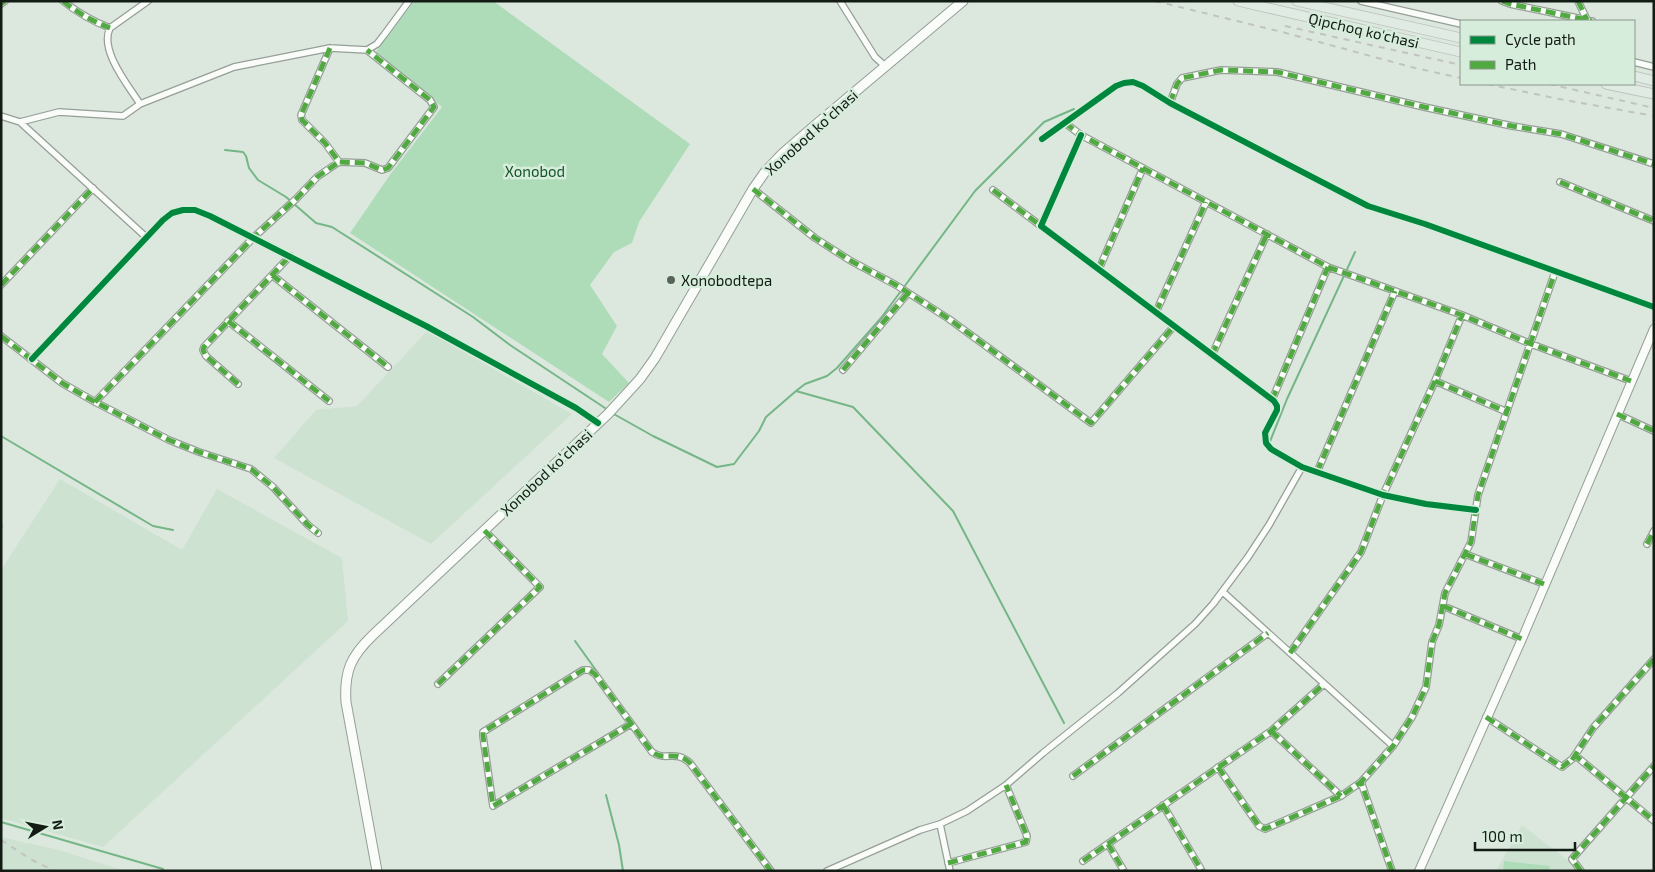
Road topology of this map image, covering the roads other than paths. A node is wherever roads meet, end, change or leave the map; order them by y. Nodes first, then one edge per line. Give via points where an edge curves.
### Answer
1 (5, 1) edge
2 (63, 1) edge
3 (148, 1) edge
4 (409, 1) edge
5 (840, 1) edge
6 (963, 1) edge
7 (1238, 1) edge
8 (1297, 1) edge
9 (1361, 1) edge
10 (1502, 1) edge
11 (1578, 1) edge
12 (1, 4) edge
13 (1586, 20) edge
14 (1589, 20) edge
15 (1460, 24) edge
16 (110, 28) junction
17 (1460, 38) edge
18 (330, 48) junction
19 (367, 50) junction
20 (1460, 52) edge
21 (1635, 62) edge
22 (885, 66) junction
23 (1654, 67) edge
24 (1635, 76) edge
25 (1654, 81) edge
26 (1611, 85) edge
27 (1654, 94) edge
28 (1170, 103) junction
29 (140, 104) junction
30 (1, 116) edge
31 (20, 122) junction
32 (1065, 123) junction
33 (1080, 135) junction
34 (1042, 139) dead end
35 (339, 162) junction
36 (1654, 164) edge
37 (1143, 168) junction
38 (1560, 182) dead end
39 (93, 188) junction
40 (753, 190) junction
41 (994, 190) dead end
42 (1206, 202) junction
43 (1654, 221) edge
44 (1041, 226) junction
45 (1267, 234) junction
46 (146, 237) junction
47 (254, 237) junction
48 (290, 256) junction
49 (1328, 267) junction
50 (1098, 269) junction
51 (1555, 272) junction
52 (272, 275) junction
53 (1, 285) edge
54 (1395, 291) junction
55 (908, 292) junction
56 (1654, 307) edge
57 (1156, 312) junction
58 (1462, 315) junction
59 (228, 321) junction
60 (1174, 326) junction
61 (1654, 329) edge
62 (1, 336) edge
63 (1530, 344) junction
64 (1212, 355) junction
65 (32, 359) junction
66 (388, 368) dead end
67 (843, 370) dead end
68 (1435, 381) junction
69 (1631, 381) junction
70 (238, 384) dead end
71 (1272, 400) junction
72 (329, 401) dead end
73 (94, 402) junction
74 (1507, 412) junction
75 (1617, 414) junction
76 (598, 423) junction
77 (1654, 431) edge
78 (1302, 467) junction
79 (1317, 472) junction
80 (1383, 495) junction
81 (1476, 510) junction
82 (484, 530) junction
83 (1654, 531) edge
84 (318, 532) dead end
85 (1647, 544) dead end
86 (1465, 554) junction
87 (1544, 584) junction
88 (1223, 592) junction
89 (1443, 606) junction
90 (1268, 633) junction
91 (1522, 639) junction
92 (1290, 653) junction
93 (1654, 660) edge
94 (438, 684) dead end
95 (1324, 684) junction
96 (1486, 717) junction
97 (631, 724) junction
98 (1271, 731) junction
99 (1393, 746) junction
100 (1571, 761) junction
101 (1654, 766) edge
102 (1218, 767) junction
103 (1074, 776) dead end
104 (1361, 782) junction
105 (1006, 785) junction
106 (1341, 796) junction
107 (1626, 798) junction
108 (1163, 805) junction
109 (1654, 821) edge
110 (940, 824) junction
111 (1108, 844) junction
112 (1083, 861) dead end
113 (948, 863) junction
114 (377, 871) edge
115 (771, 871) edge
116 (827, 871) edge
117 (950, 871) edge
118 (1124, 871) edge
119 (1202, 871) edge
120 (1392, 871) edge
121 (1419, 871) edge
122 (1581, 871) edge

1 - 12 street
2 - 16 street via 76,12
3 - 16 street
4 - 19 street via 377,44
5 - 22 street via 875,57
6 - 22 main road, Xonobod koʻchasi
7 - 20 main road, Qipchoq ko'chasi
8 - 17 main road, Qipchoq ko'chasi
9 - 15 street
10 - 13 street
11 - 14 street
16 - 29 street via 108,48
18 - 19 street
18 - 29 street via 234,67
18 - 35 street via 301,115
19 - 35 street via 430,100 434,107 388,168 379,170 365,163
21 - 23 street
22 - 40 main road, Xonobod koʻchasi via 781,154
24 - 25 main road
26 - 27 main road
28 - 32 street via 1143,86 1124,83
28 - 36 street via 1182,78 1221,70 1277,72 1434,109 1561,134
28 - 51 street via 1368,206
29 - 31 street via 123,116 59,112
30 - 31 street
31 - 39 street
32 - 33 street
32 - 34 street
33 - 37 street
33 - 44 street
35 - 47 street via 317,177
37 - 42 street
37 - 50 street
38 - 43 street
39 - 46 street
39 - 53 street
40 - 55 street via 815,238
40 - 76 main road, Xonobod koʻchasi via 650,365
41 - 44 street
42 - 45 street
42 - 57 street
44 - 50 street
45 - 49 street
45 - 64 street
46 - 47 street via 172,213 195,210
46 - 65 street
47 - 48 street
47 - 73 street
48 - 52 street
48 - 76 street via 526,380
49 - 54 street
49 - 71 street
50 - 57 street
51 - 56 street
51 - 63 street
52 - 59 street
52 - 66 street
54 - 58 street
54 - 79 street
55 - 60 street via 1091,423
55 - 67 street
57 - 60 street
58 - 63 street
58 - 68 street
59 - 70 street via 203,350
59 - 72 street
60 - 64 street
61 - 69 street
62 - 65 street
63 - 69 street
63 - 74 street
64 - 71 street
65 - 73 street via 62,383
68 - 74 street
68 - 80 street
69 - 75 street
71 - 78 street via 1277,406 1265,433 1266,443
73 - 84 street via 169,440 251,469
74 - 81 street via 1478,495
75 - 77 street
75 - 87 street
76 - 82 main road, Xonobod koʻchasi
78 - 79 street
78 - 88 street via 1269,525
79 - 80 street
80 - 81 street
80 - 92 street via 1362,552
81 - 86 street via 1471,542
82 - 94 street via 540,587
82 - 114 main road, Xonobod koʻchasi via 365,642 348,670 347,712
83 - 85 street
86 - 87 street
86 - 89 street via 1445,593
87 - 91 street
88 - 90 street
88 - 105 street via 1195,624 1118,693
89 - 91 street
89 - 99 street via 1432,642 1426,687
90 - 92 street
90 - 103 street
91 - 96 street
92 - 95 street
93 - 100 street via 1593,728
95 - 98 street
95 - 99 street
96 - 100 street via 1562,767
96 - 121 street
97 - 97 street via 595,674 582,670 483,732 493,806
97 - 115 street via 654,754 680,756 690,763
98 - 102 street
98 - 106 street
99 - 104 street
100 - 107 street via 1576,756
101 - 107 street
102 - 106 street via 1265,830
102 - 108 street
104 - 106 street
104 - 120 street
105 - 110 street via 967,811
105 - 113 street via 1028,836 1026,842
107 - 109 street
107 - 122 street via 1572,859
108 - 111 street
108 - 119 street
110 - 113 street
110 - 116 street
111 - 112 street
111 - 118 street
113 - 117 street

